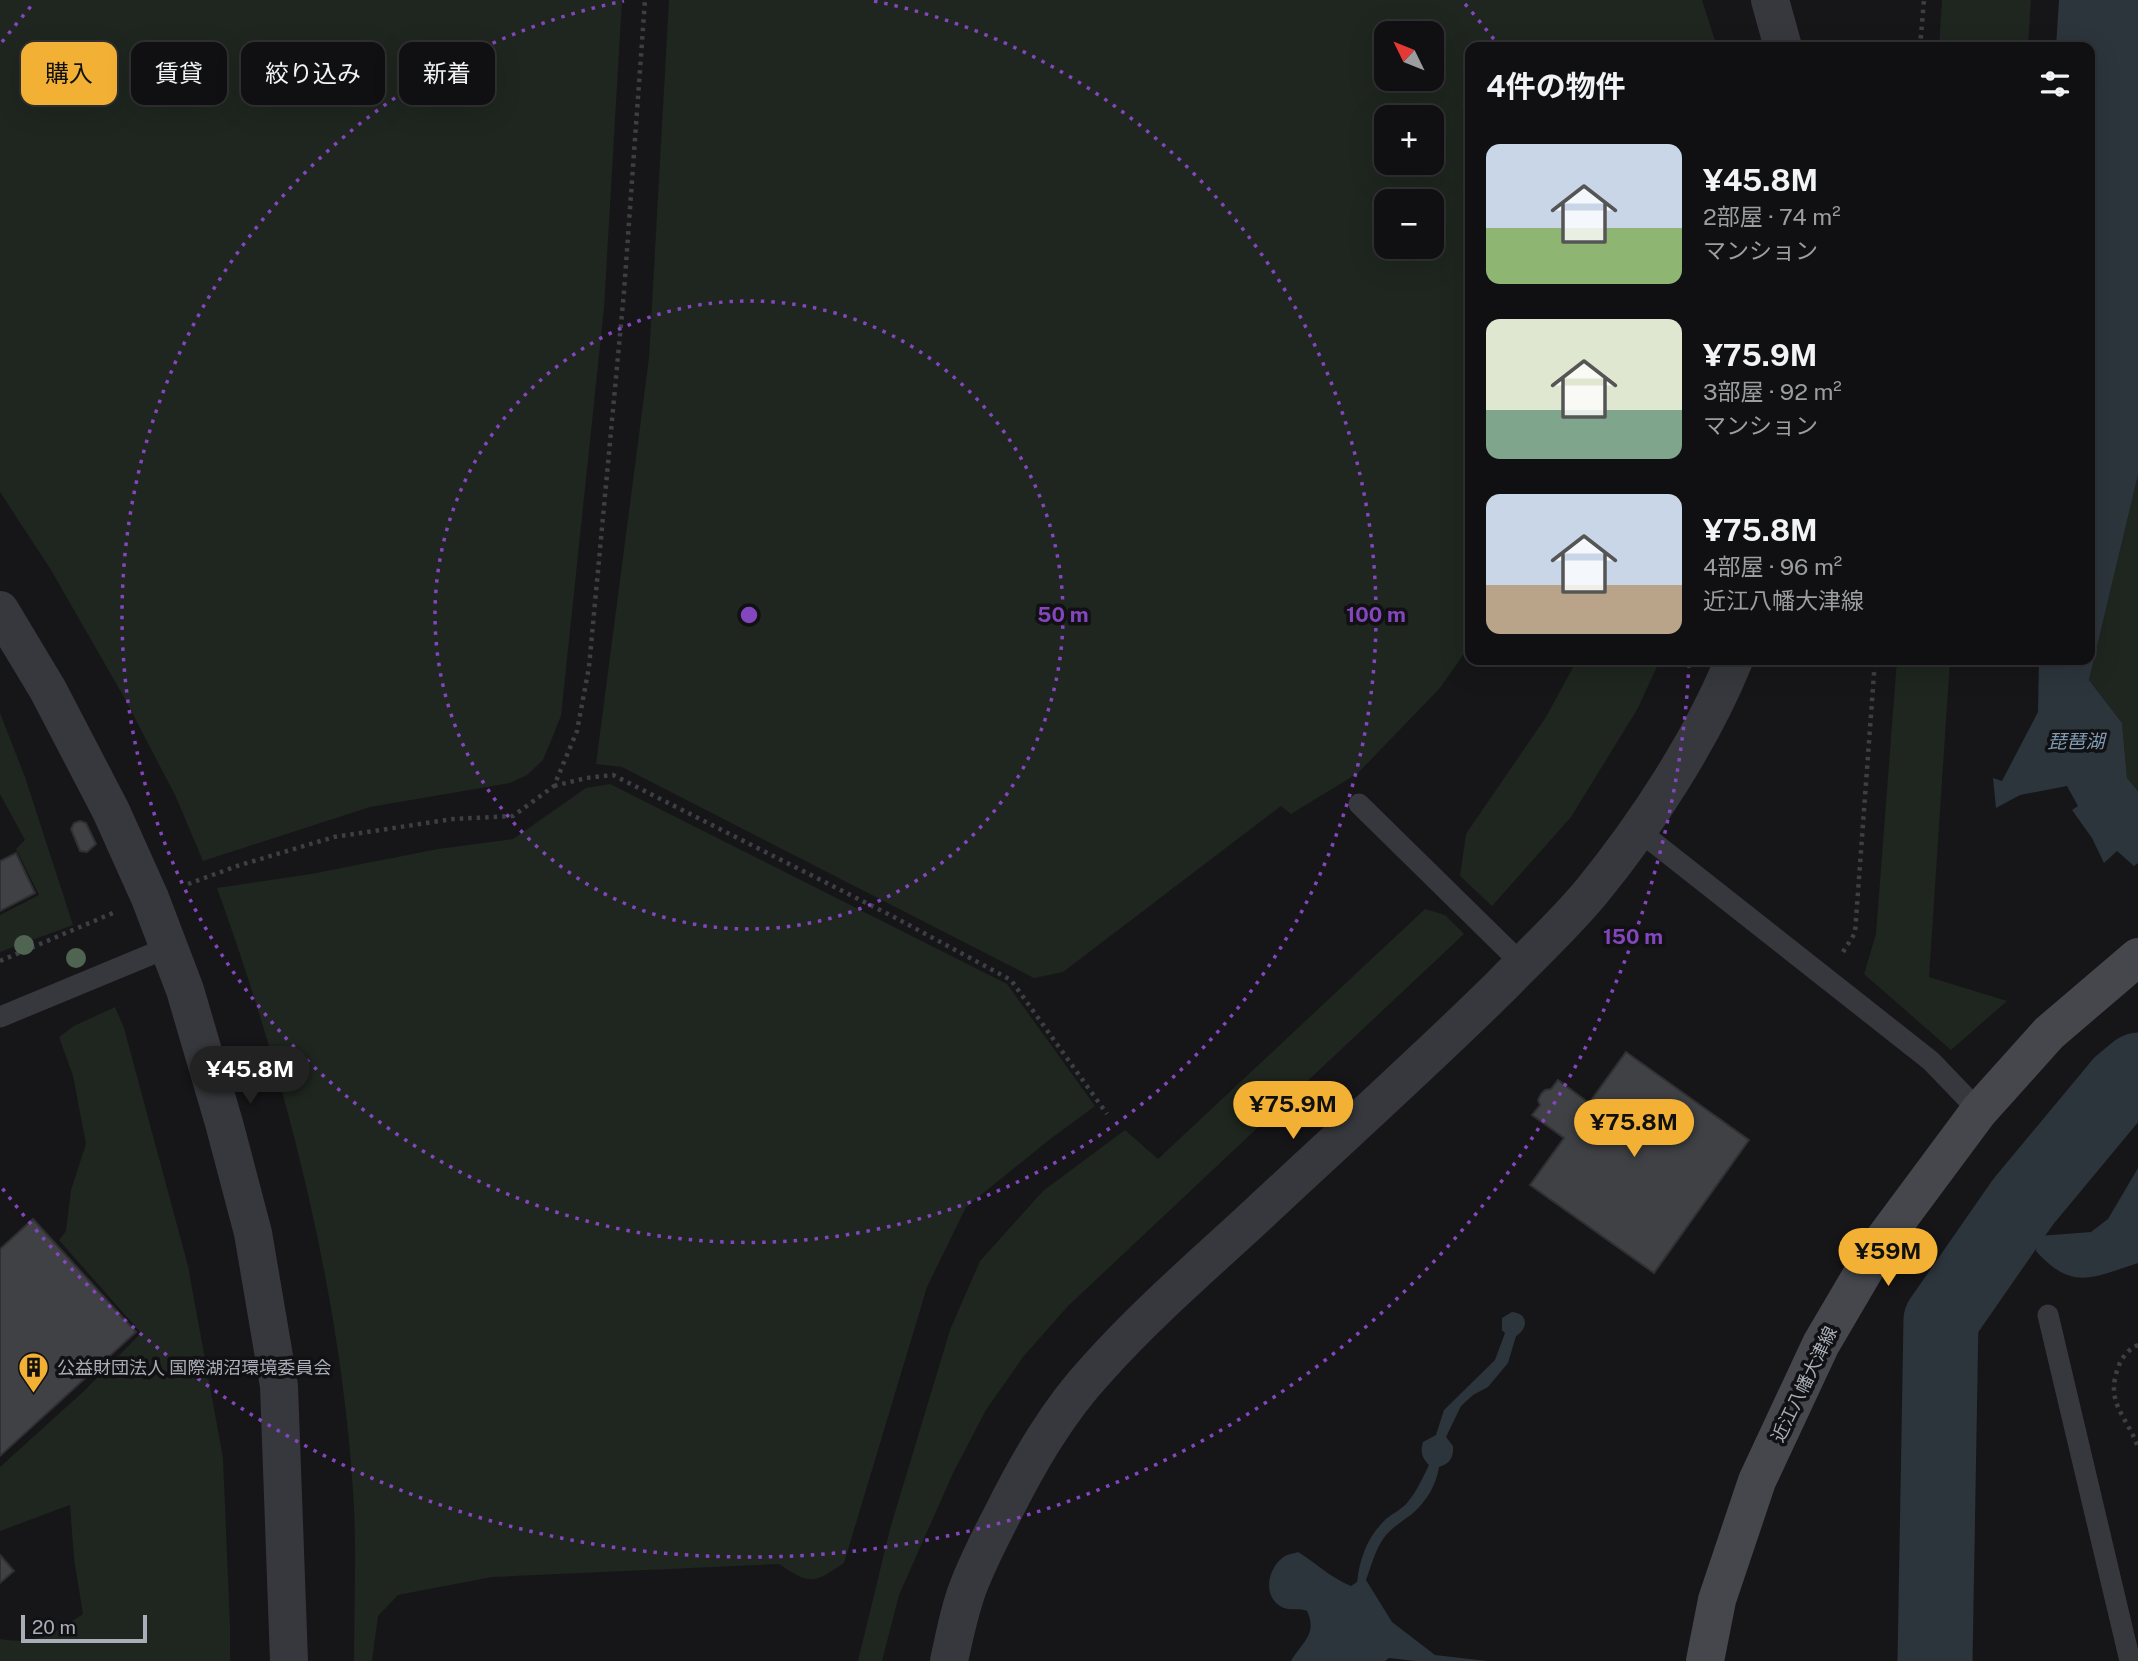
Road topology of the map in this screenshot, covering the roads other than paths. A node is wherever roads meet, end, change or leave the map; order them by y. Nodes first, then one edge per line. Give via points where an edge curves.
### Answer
1 (1770, 0) edge
2 (1782, 42) edge
3 (0, 610) edge
4 (10, 649) edge
5 (1732, 665) edge
6 (1359, 804) dead end
7 (1638, 830) junction
8 (169, 947) junction
9 (2138, 957) edge
10 (1522, 964) junction
11 (0, 1017) edge
12 (1979, 1111) junction
13 (2048, 1315) dead end
14 (289, 1661) edge
15 (949, 1661) edge
16 (1705, 1661) edge
17 (2130, 1661) edge

1 - 2 street
3 - 4 street
4 - 8 street via 48,690 111,811
5 - 7 street via 1696,740
6 - 10 lane
7 - 10 street via 1592,892
7 - 12 lane via 1931,1062
8 - 11 lane
8 - 14 street via 253,1233 279,1386
9 - 12 main road, 近江八幡大津線 via 2049,1033
10 - 15 street via 1095,1370 1055,1421 996,1526 971,1580
12 - 16 main road, 近江八幡大津線 via 1878,1247 1821,1344 1757,1481 1717,1600
13 - 17 lane

